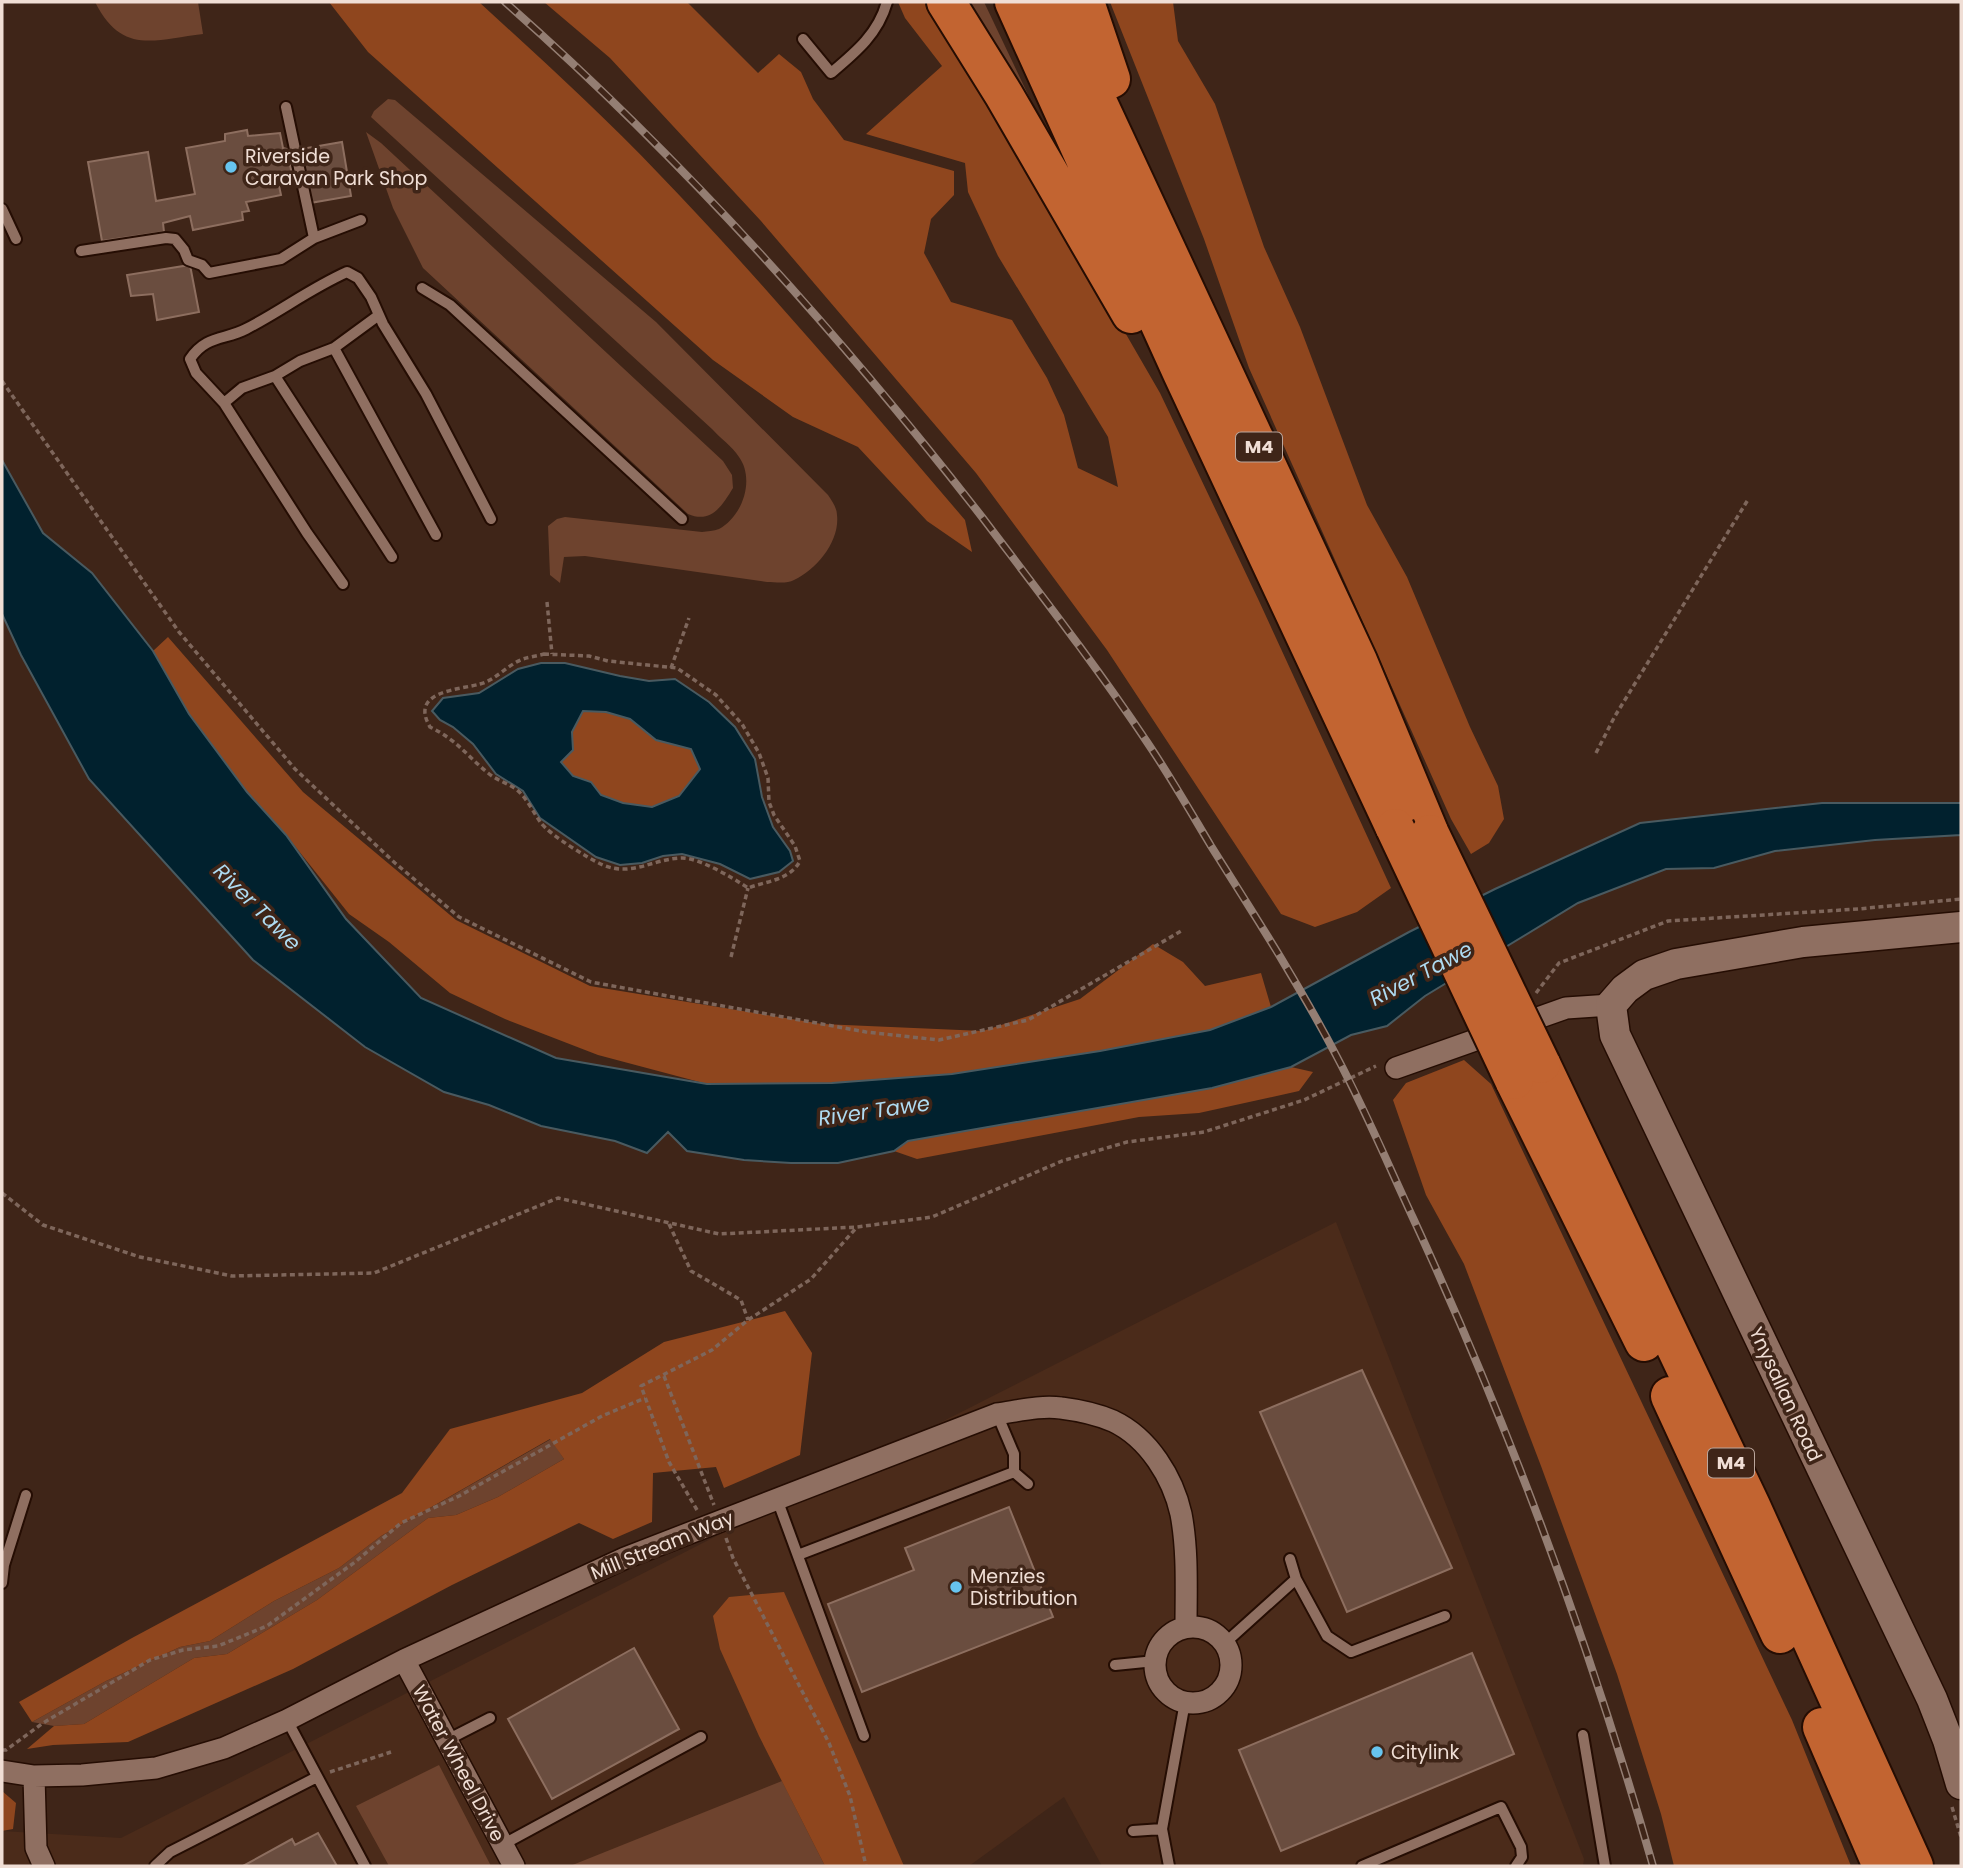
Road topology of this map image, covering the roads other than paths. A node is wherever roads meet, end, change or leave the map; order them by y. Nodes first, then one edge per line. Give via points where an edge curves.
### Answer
1 (887, 2) edge
2 (946, 2) edge
3 (1014, 2) edge
4 (1051, 2) edge
5 (1084, 2) edge
6 (803, 39) dead end
7 (286, 107) dead end
8 (2, 209) edge
9 (361, 220) dead end
10 (1159, 234) junction
11 (314, 238) junction
12 (16, 239) dead end
13 (81, 251) dead end
14 (422, 288) dead end
15 (379, 315) junction
16 (334, 348) junction
17 (1182, 373) junction
18 (275, 376) junction
19 (224, 403) junction
20 (491, 519) dead end
21 (682, 519) dead end
22 (436, 536) dead end
23 (392, 557) dead end
24 (342, 584) dead end
25 (1413, 831) junction
26 (1961, 927) edge
27 (1611, 1005) junction
28 (1387, 1067) road end
29 (1528, 1072) junction
30 (998, 1414) junction
31 (1014, 1472) junction
32 (1028, 1484) dead end
33 (26, 1495) dead end
34 (777, 1499) junction
35 (797, 1555) junction
36 (1290, 1559) dead end
37 (1296, 1580) junction
38 (2, 1583) edge
39 (1445, 1616) dead end
40 (1186, 1627) junction
41 (1225, 1643) junction
42 (404, 1660) junction
43 (1155, 1661) junction
44 (1115, 1665) dead end
45 (1185, 1702) junction
46 (489, 1718) dead end
47 (287, 1720) junction
48 (864, 1735) dead end
49 (1583, 1735) dead end
50 (701, 1737) dead end
51 (447, 1741) junction
52 (2, 1771) edge
53 (34, 1776) junction
54 (317, 1777) junction
55 (1961, 1784) edge
56 (1162, 1829) junction
57 (1133, 1831) dead end
58 (502, 1845) junction
59 (44, 1866) edge
60 (155, 1866) edge
61 (365, 1866) edge
62 (514, 1866) edge
63 (1169, 1866) edge
64 (1362, 1866) edge
65 (1516, 1866) edge
66 (1605, 1866) edge
67 (1882, 1866) edge
68 (1914, 1866) edge

1 - 6 lane via 881,22 831,73
2 - 17 highway, M4 via 1146,339
3 - 17 highway, M4
4 - 10 highway, M4
5 - 10 highway, M4 via 1144,156
7 - 11 lane
8 - 12 lane
9 - 11 lane
10 - 25 highway, M4 via 1358,661
11 - 13 lane via 281,259 209,273 188,260 175,239
14 - 21 lane via 450,305
15 - 16 lane
15 - 19 lane via 358,278 347,272 242,331 197,348 190,359 196,373
15 - 20 lane
16 - 18 lane
16 - 22 lane
17 - 25 highway, M4
18 - 19 lane via 242,388
18 - 23 lane
19 - 24 lane
25 - 29 highway, M4, bridge
26 - 27 street via 1803,942 1676,964 1644,975
27 - 28 street via 1566,1008
27 - 55 street, Ynysallan Road via 1615,1035 1931,1699
29 - 67 highway, M4
29 - 68 highway, M4 via 1751,1506
30 - 31 lane via 1014,1454
30 - 34 street, Mill Stream Way
30 - 40 street, Mill Stream Way via 1060,1408 1114,1422 1155,1457 1171,1481 1181,1514
31 - 32 lane
31 - 35 lane
33 - 38 lane
34 - 35 lane
34 - 42 street, Mill Stream Way via 625,1558
35 - 48 lane
36 - 37 lane
37 - 39 lane via 1327,1636 1352,1652
37 - 41 lane
40 - 41 street via 1216,1633
40 - 43 street via 1166,1638
41 - 45 street via 1232,1665 1225,1686 1212,1699
42 - 47 street, Mill Stream Way
42 - 51 street, Water Wheel Drive
43 - 44 lane
43 - 45 street via 1162,1687
45 - 56 lane
46 - 51 lane
47 - 53 street, Mill Stream Way via 224,1748 156,1768
47 - 54 lane
49 - 66 lane
50 - 58 lane
51 - 58 street, Water Wheel Drive
52 - 53 street, Mill Stream Way
53 - 59 street via 36,1848
54 - 60 lane via 170,1852
54 - 61 lane
56 - 57 lane
56 - 63 lane
58 - 62 street, Water Wheel Drive
64 - 65 lane via 1501,1807 1521,1847

